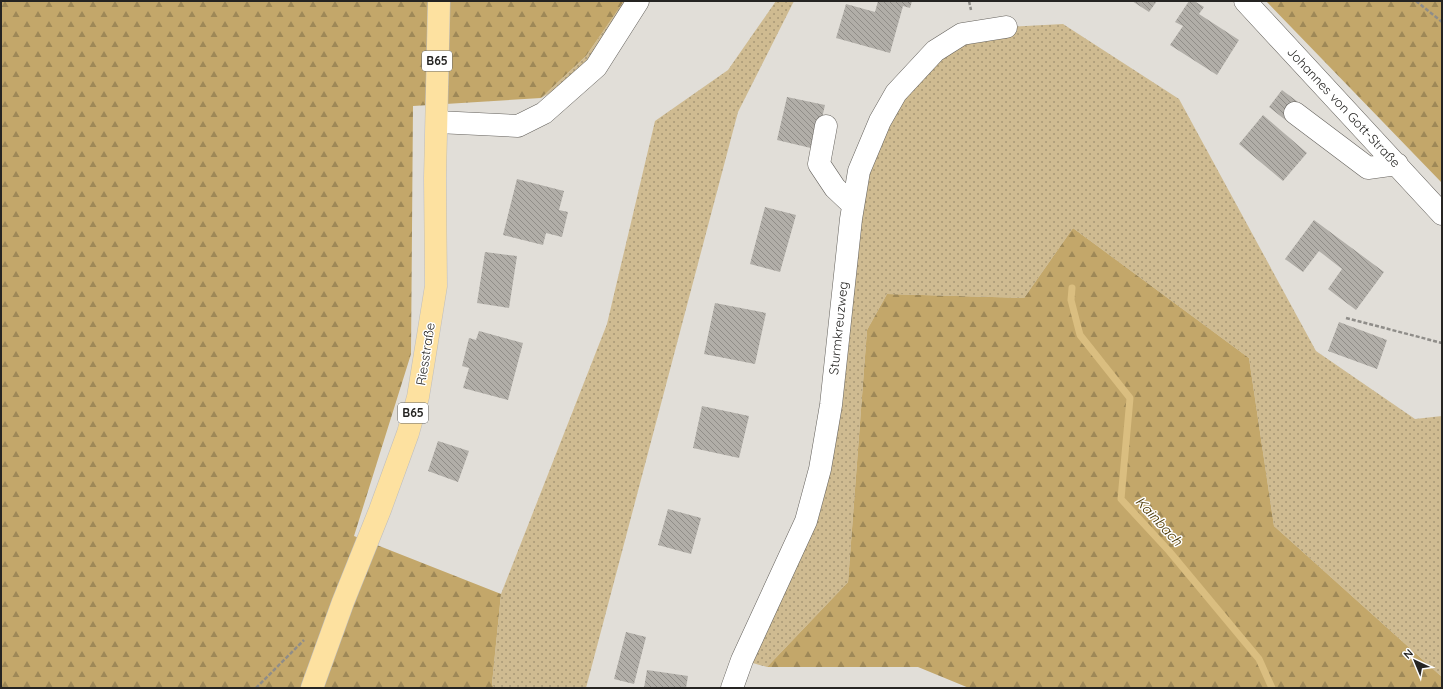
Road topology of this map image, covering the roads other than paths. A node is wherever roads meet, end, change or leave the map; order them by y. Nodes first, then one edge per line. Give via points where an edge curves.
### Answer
1 (439, 1) edge
2 (638, 1) edge
3 (1246, 1) edge
4 (1006, 27) dead end
5 (1295, 113) dead end
6 (437, 122) junction
7 (826, 126) dead end
8 (1397, 164) junction
9 (853, 205) junction
10 (1442, 214) edge
11 (312, 688) edge
12 (732, 688) edge

1 - 6 main road, Riesstraße / B65
2 - 6 street via 596,67 544,112 518,126
3 - 8 street, Johannes von Gott-Straße
4 - 9 street, Sturmkreuzweg via 962,34 935,51 896,93 880,121 859,171
5 - 8 street via 1368,168
6 - 11 main road, Riesstraße / B65 via 436,286 418,397 380,510
7 - 9 street via 819,164 835,188
8 - 10 street, Johannes von Gott-Straße
9 - 12 street, Sturmkreuzweg via 831,405 820,469 806,521

